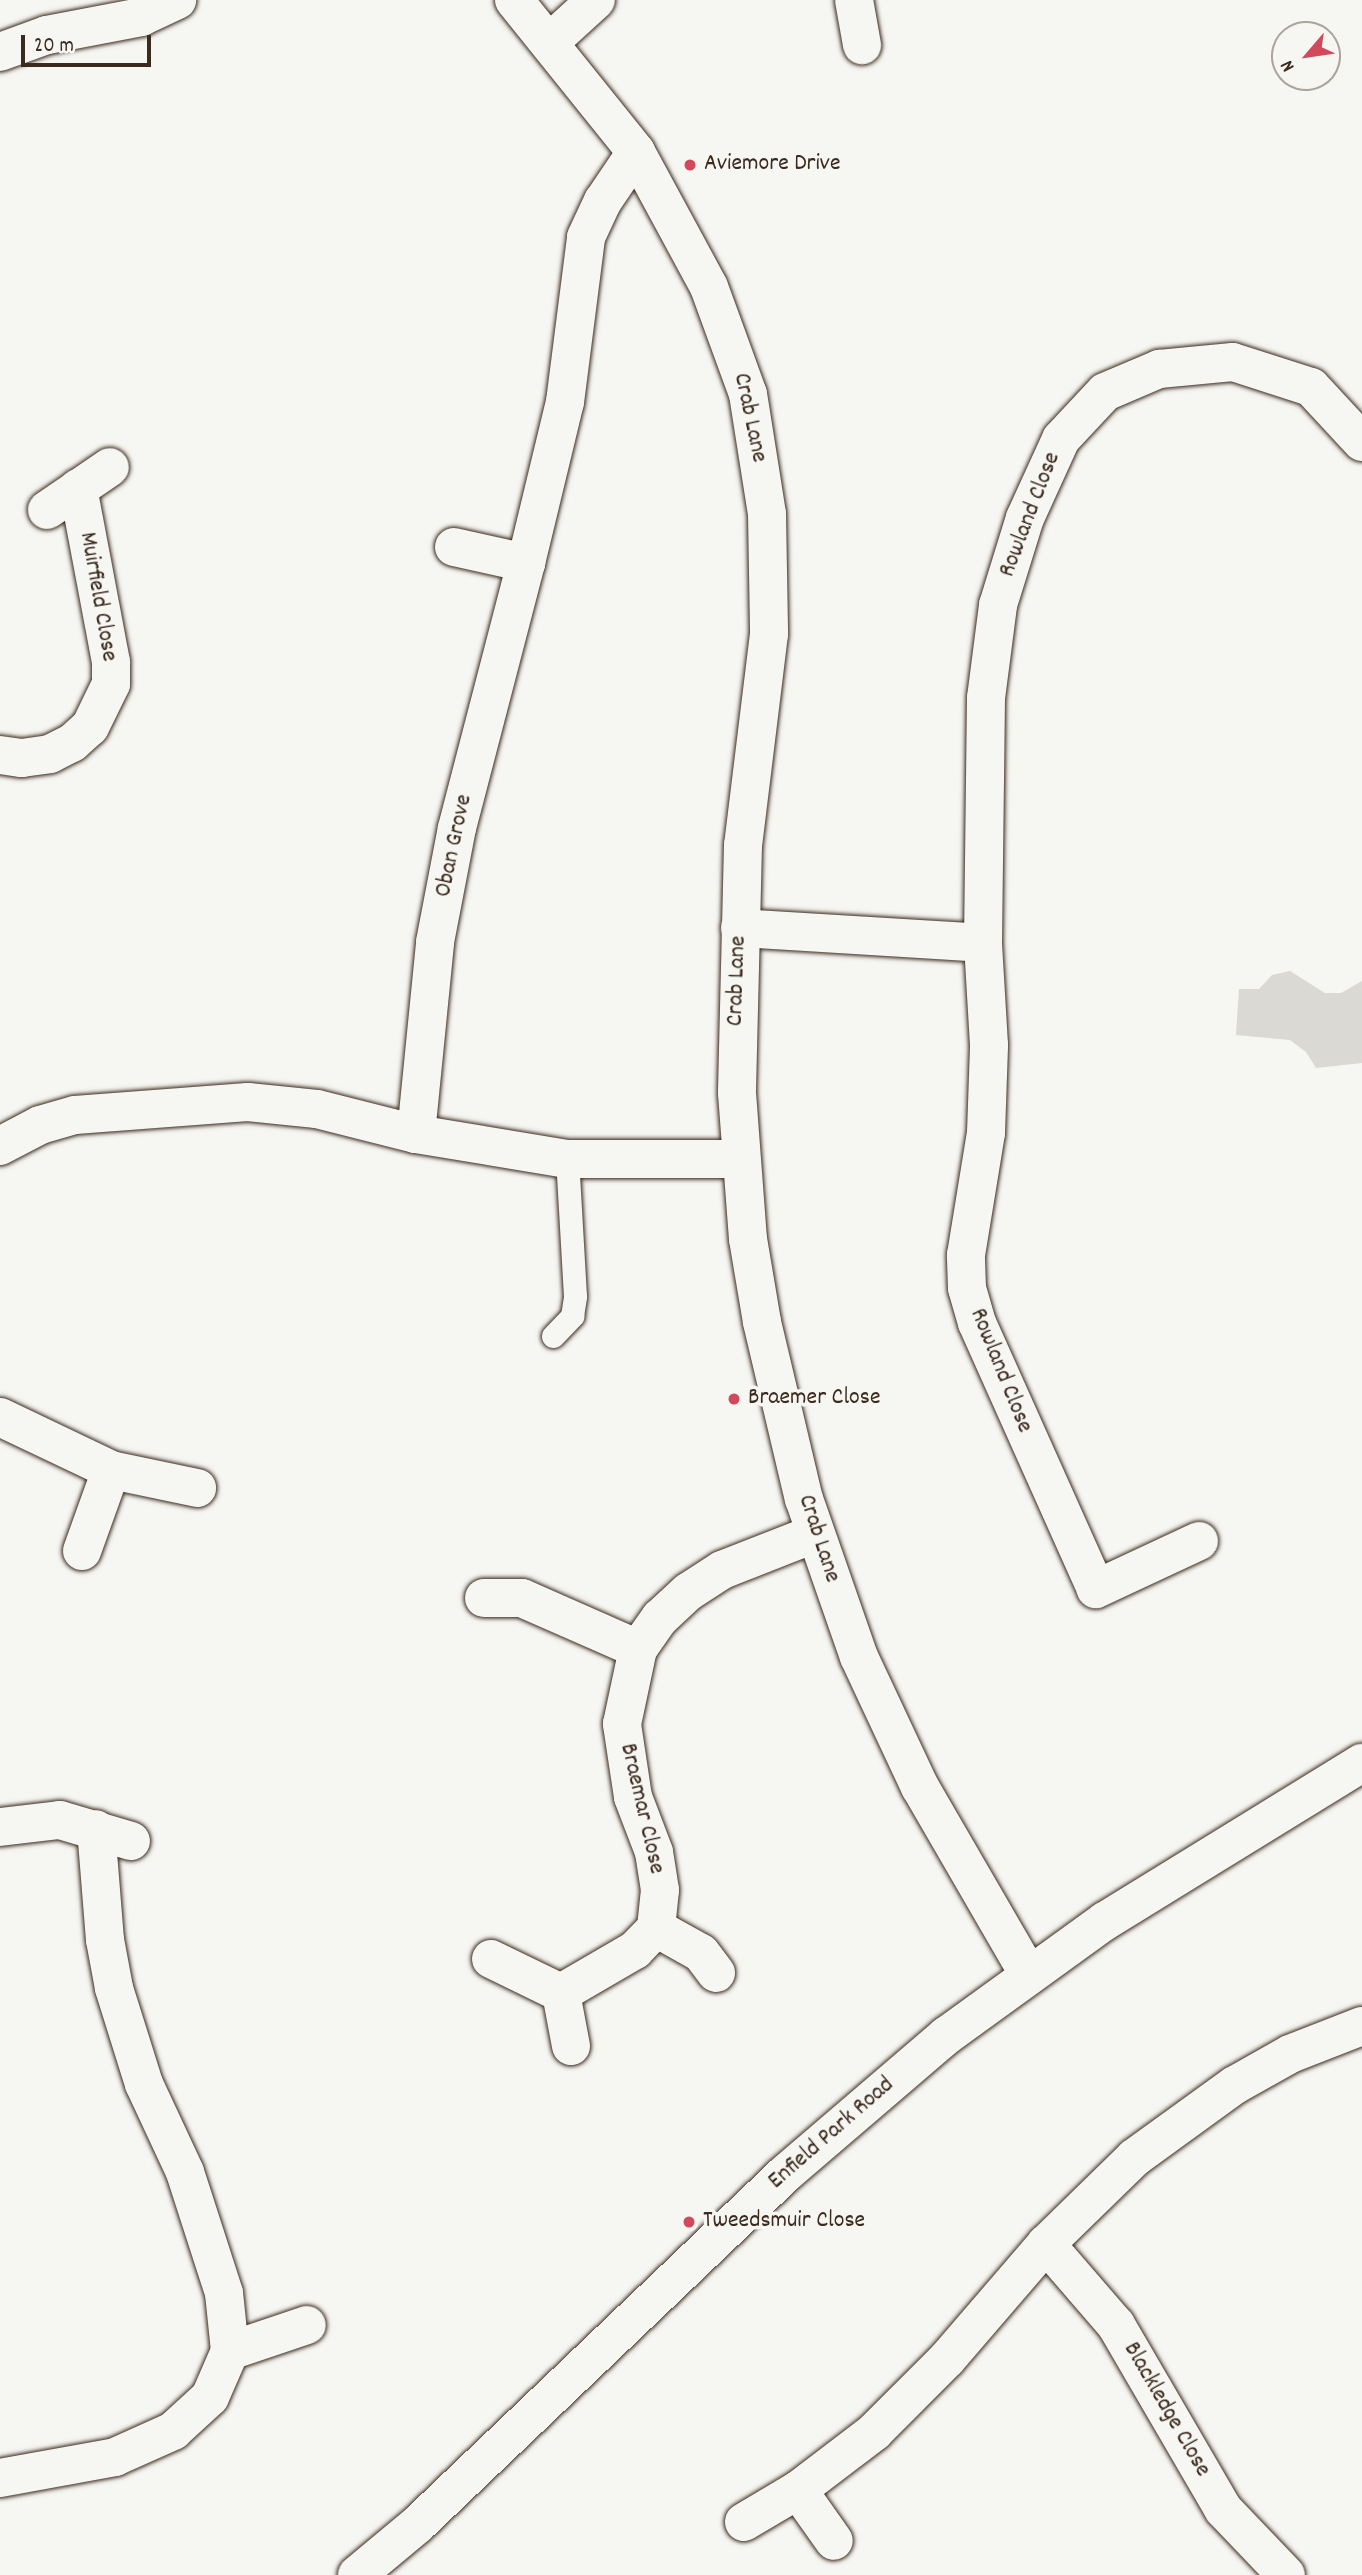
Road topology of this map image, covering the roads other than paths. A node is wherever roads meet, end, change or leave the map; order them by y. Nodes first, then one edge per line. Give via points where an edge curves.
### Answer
1 (177, 0) edge
2 (514, 0) edge
3 (596, 0) edge
4 (855, 0) edge
5 (74, 14) edge
6 (550, 42) junction
7 (862, 45) dead end
8 (0, 52) edge
9 (636, 152) junction
10 (1362, 442) edge
11 (110, 467) dead end
12 (78, 488) junction
13 (47, 510) dead end
14 (454, 547) dead end
15 (526, 563) junction
16 (0, 755) edge
17 (740, 928) junction
18 (983, 943) junction
19 (416, 1134) junction
20 (0, 1146) edge
21 (567, 1159) junction
22 (741, 1159) junction
23 (554, 1336) dead end
24 (0, 1417) edge
25 (111, 1471) junction
26 (197, 1489) dead end
27 (814, 1534) junction
28 (1199, 1541) dead end
29 (82, 1551) dead end
30 (484, 1598) dead end
31 (638, 1648) junction
32 (1362, 1763) edge
33 (0, 1827) edge
34 (656, 1928) junction
35 (491, 1959) dead end
36 (716, 1973) dead end
37 (1029, 1975) junction
38 (561, 1993) junction
39 (1362, 2026) edge
40 (571, 2046) dead end
41 (1046, 2244) junction
42 (307, 2325) dead end
43 (230, 2351) junction
44 (0, 2477) edge
45 (798, 2490) junction
46 (744, 2522) dead end
47 (834, 2540) dead end
48 (357, 2575) edge
49 (1286, 2575) edge

1 - 5 street via 141,17
2 - 6 street, Crab Lane
3 - 6 street
4 - 7 street
5 - 8 street
6 - 9 street, Crab Lane
9 - 15 street, Oban Grove via 603,201 586,237 565,402
9 - 17 street, Crab Lane via 709,287 748,394 767,514 769,634 743,845
10 - 18 street, Rowland Close via 1311,387 1233,362 1159,369 1105,392 1060,439 1025,518 998,605 986,698
11 - 12 street, Muirfield Close
12 - 13 street, Muirfield Close
12 - 16 street, Muirfield Close via 111,662 111,684 90,727 72,743 50,754
14 - 15 street
15 - 19 street, Oban Grove via 457,828 435,942
17 - 18 street
17 - 22 street, Crab Lane via 736,1024
18 - 28 street, Rowland Close via 989,1045 986,1133 966,1255 967,1287 977,1324 1096,1589
19 - 20 street via 317,1109 248,1102 190,1103 75,1115 40,1125
19 - 21 street
21 - 22 street
21 - 23 lane via 575,1296 572,1316
22 - 27 street, Crab Lane via 762,1322
24 - 25 street
25 - 26 street
25 - 29 street
27 - 31 street, Braemar Close via 722,1570 688,1592 660,1618
27 - 37 street, Crab Lane via 887,1721
30 - 31 street via 522,1598
31 - 34 street, Braemar Close via 622,1724 633,1797 654,1852 660,1890
32 - 37 street, Enfield Park Road via 1183,1870
33 - 43 street via 60,1820 114,1835 105,1940 114,1988 144,2084 185,2172 225,2293
34 - 36 street via 701,1953
34 - 38 street via 635,1950
35 - 38 street
37 - 48 street, Enfield Park Road via 847,2118 416,2525
38 - 40 street
39 - 41 street via 1290,2054 1181,2119
41 - 45 street via 947,2359 874,2432
41 - 49 street, Blackledge Close via 1116,2325 1223,2509
42 - 43 street
43 - 44 street via 210,2397 173,2431 115,2457
45 - 46 street
45 - 47 street

